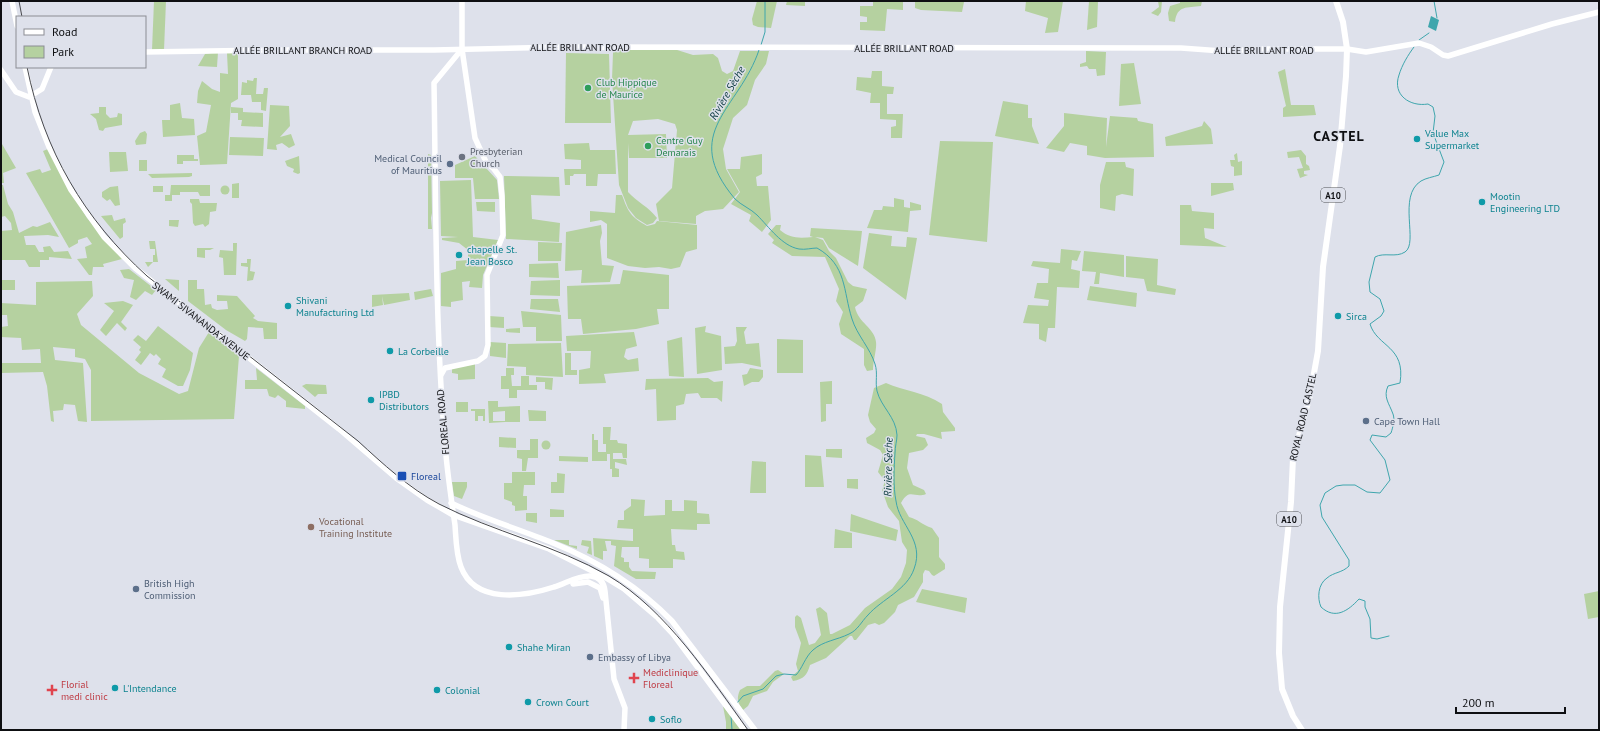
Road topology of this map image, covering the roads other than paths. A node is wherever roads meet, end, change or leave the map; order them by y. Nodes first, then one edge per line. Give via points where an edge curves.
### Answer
1 (12, 1) edge
2 (462, 1) edge
3 (1336, 1) edge
4 (1599, 12) edge
5 (16, 21) edge
6 (462, 49) junction
7 (1347, 49) junction
8 (146, 52) edge
9 (25, 68) edge
10 (51, 68) edge
11 (1, 70) edge
12 (31, 96) junction
13 (440, 353) junction
14 (470, 362) junction
15 (440, 381) junction
16 (451, 503) junction
17 (453, 515) junction
18 (624, 730) edge
19 (744, 730) edge
20 (755, 730) edge
21 (1302, 730) edge

1 - 5 main road
2 - 6 main road
3 - 7 main road, A10 via 1343,22
4 - 7 main road, ALLÉE BRILLANT ROAD via 1452,55 1443,55 1419,43 1378,51
6 - 7 main road, ALLÉE BRILLANT ROAD
6 - 8 main road, ALLÉE BRILLANT BRANCH ROAD
6 - 13 main road, FLOREAL ROAD via 434,83
6 - 14 main road via 475,138 483,157 500,177 502,196 503,236 487,275 487,351 482,360
7 - 21 main road, ROYAL ROAD CASTEL / A10 via 1340,146 1323,267 1318,346 1309,399 1293,458 1280,607 1279,652 1282,689
9 - 12 main road, SWAMI SIVANANDA AVENUE
10 - 12 main road via 44,87
11 - 12 main road via 16,92 26,97
12 - 17 main road, SWAMI SIVANANDA AVENUE via 49,147 71,190 104,237 121,255 156,287 339,429 400,481
13 - 14 main road via 445,365
13 - 15 main road, FLOREAL ROAD
14 - 15 main road via 445,368
15 - 16 main road, FLOREAL ROAD
16 - 17 main road, FLOREAL ROAD
16 - 20 main road via 554,543 628,582 672,621
17 - 18 main road, FLOREAL ROAD via 461,566 466,578 476,588 489,593 510,594 588,582 600,588 607,612 614,679 625,708
17 - 19 main road, SWAMI SIVANANDA AVENUE via 550,550 624,589 658,618 672,634

